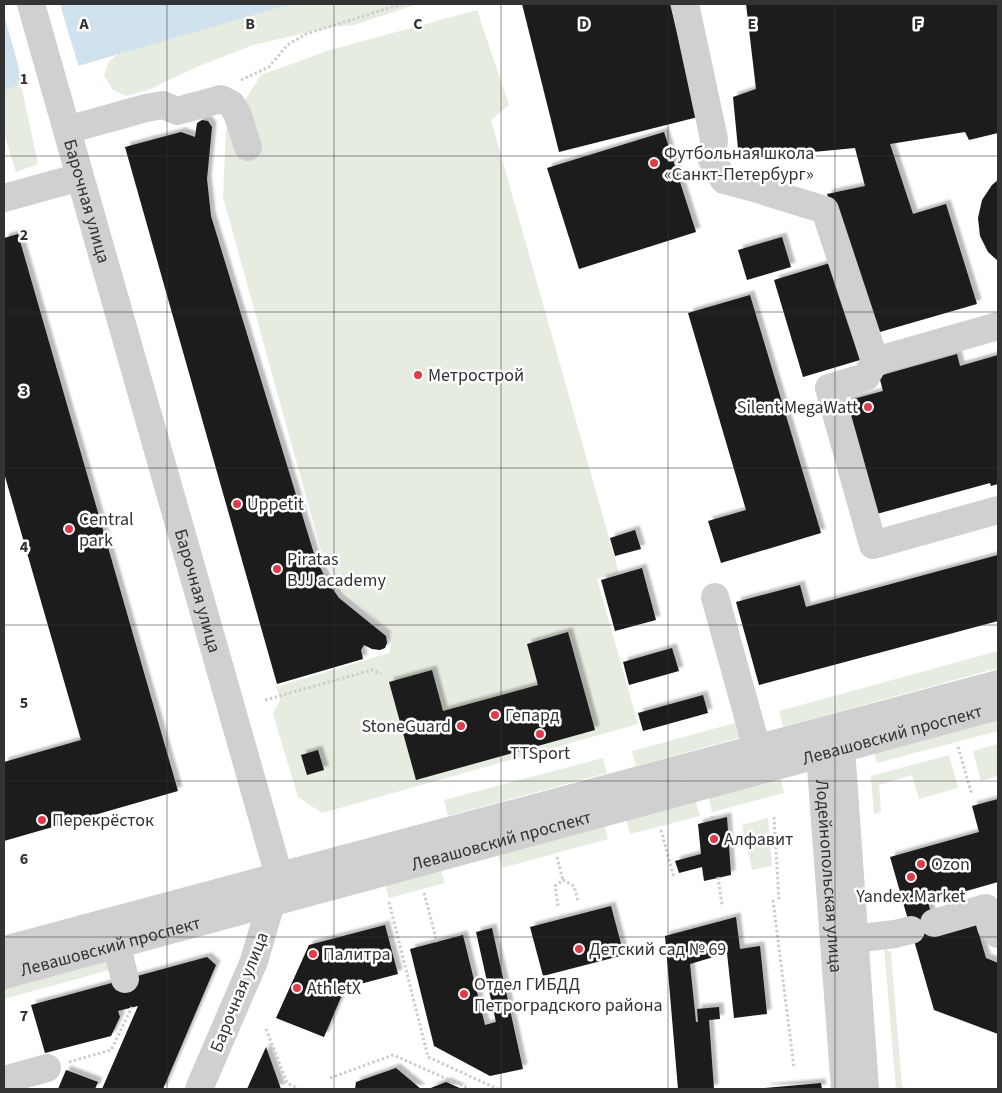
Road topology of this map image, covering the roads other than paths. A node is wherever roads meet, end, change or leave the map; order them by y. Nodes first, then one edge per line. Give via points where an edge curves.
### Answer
1 (31, 4) edge
2 (685, 4) edge
3 (127, 129) dead end
4 (69, 138) junction
5 (248, 147) dead end
6 (80, 177) junction
7 (4, 198) edge
8 (998, 326) edge
9 (875, 361) junction
10 (998, 510) edge
11 (715, 597) dead end
12 (998, 684) edge
13 (998, 706) edge
14 (830, 744) junction
15 (757, 749) junction
16 (632, 793) junction
17 (434, 846) junction
18 (279, 876) junction
19 (272, 902) junction
20 (996, 929) edge
21 (113, 933) junction
22 (844, 940) junction
23 (4, 950) edge
24 (4, 975) edge
25 (125, 979) dead end
26 (47, 1068) road end
27 (850, 1072) edge
28 (4, 1080) edge
29 (199, 1089) edge
30 (865, 1089) edge

1 - 4 street, Барочная улица
2 - 9 street via 714,139 712,160 724,180 825,210
3 - 4 street
4 - 5 street via 146,108 163,105 177,111 221,99 231,104 237,113
4 - 6 street, Барочная улица
6 - 7 street
6 - 18 street, Барочная улица
8 - 9 street
9 - 10 street via 866,377 829,388 873,545
11 - 15 street
12 - 14 street, Левашовский проспект
13 - 14 street, Левашовский проспект
14 - 15 street, Левашовский проспект
14 - 16 street, Левашовский проспект
14 - 22 street, Лодейнопольская улица
15 - 16 street, Левашовский проспект
16 - 17 street, Левашовский проспект
17 - 18 street, Левашовский проспект
17 - 19 street, Левашовский проспект
18 - 19 street, Барочная улица
18 - 21 street, Левашовский проспект
19 - 21 street, Левашовский проспект
19 - 29 street, Барочная улица via 254,960
20 - 22 street via 986,908 895,934
21 - 23 street, Левашовский проспект
21 - 24 street, Левашовский проспект
21 - 25 street
22 - 27 street, Лодейнопольская улица
26 - 28 street
27 - 30 street, Лодейнопольская улица

